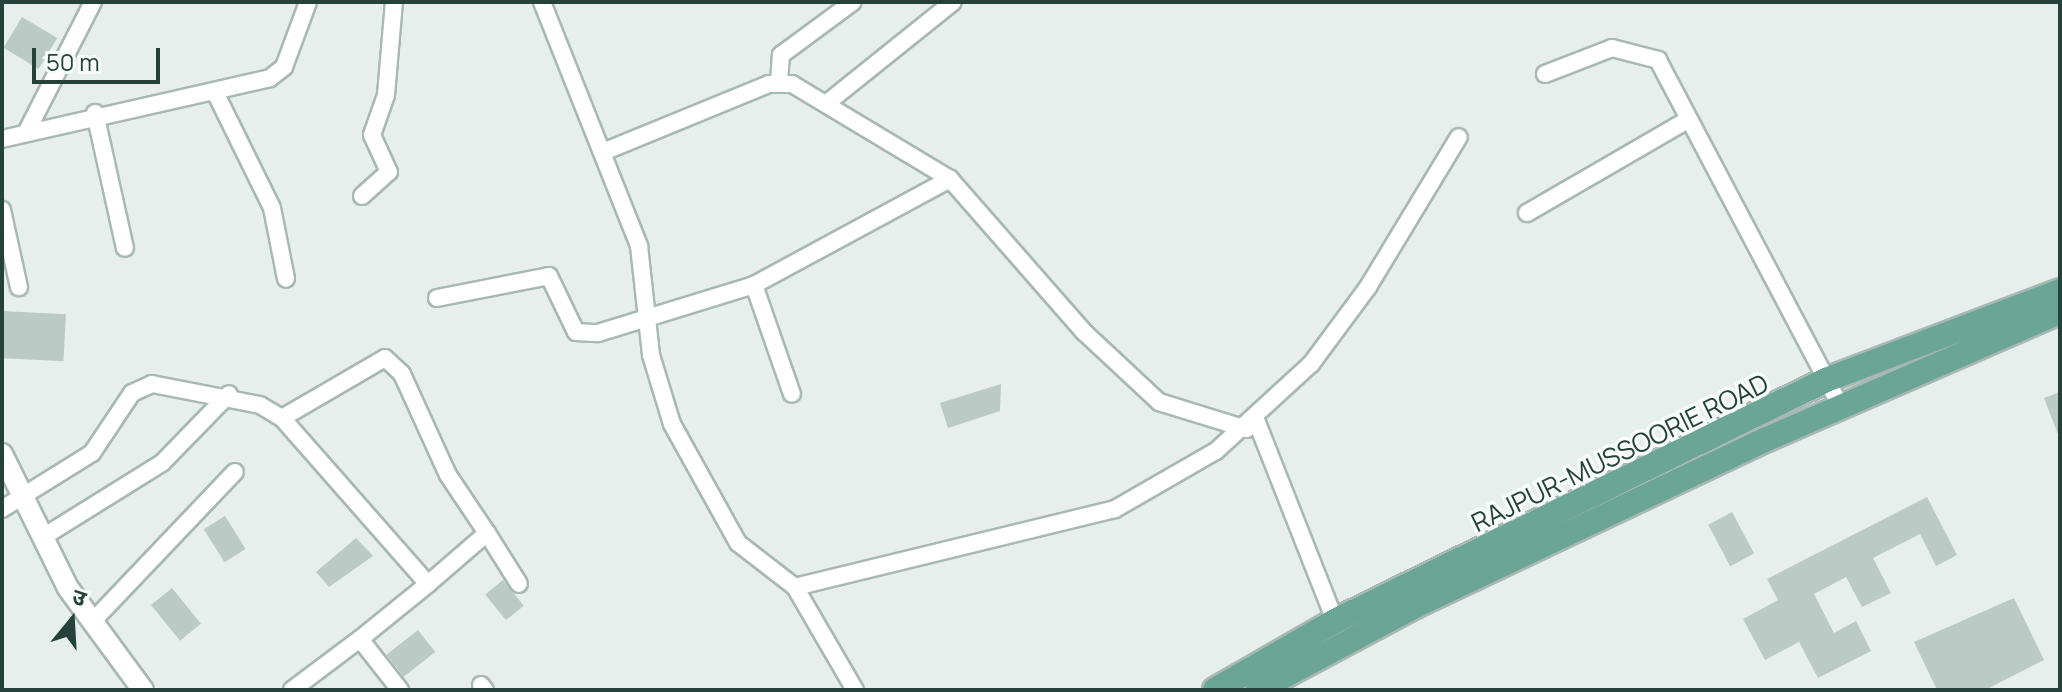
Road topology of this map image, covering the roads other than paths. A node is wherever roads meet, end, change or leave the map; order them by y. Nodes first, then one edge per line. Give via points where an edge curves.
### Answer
1 (93, 2) edge
2 (308, 2) edge
3 (394, 2) edge
4 (542, 2) edge
5 (853, 2) edge
6 (953, 2) edge
7 (1545, 74) dead end
8 (779, 82) junction
9 (215, 92) junction
10 (827, 103) junction
11 (95, 113) junction
12 (1689, 119) junction
13 (26, 133) junction
14 (1459, 137) dead end
15 (2, 139) edge
16 (603, 152) junction
17 (950, 179) junction
18 (362, 196) dead end
19 (2, 210) edge
20 (1527, 213) dead end
21 (125, 248) dead end
22 (286, 279) dead end
23 (754, 285) junction
24 (19, 287) dead end
25 (2060, 291) edge
26 (437, 298) dead end
27 (2060, 312) edge
28 (645, 322) junction
29 (1826, 380) junction
30 (229, 394) junction
31 (792, 394) dead end
32 (1840, 405) junction
33 (282, 418) junction
34 (1252, 425) junction
35 (2, 454) edge
36 (235, 472) dead end
37 (21, 493) junction
38 (2, 509) edge
39 (487, 533) junction
40 (43, 537) junction
41 (428, 584) junction
42 (519, 584) dead end
43 (795, 587) junction
44 (1335, 621) junction
45 (92, 622) junction
46 (360, 639) junction
47 (143, 690) edge
48 (292, 690) edge
49 (400, 690) edge
50 (855, 690) edge
51 (1215, 690) edge
52 (1258, 690) edge

1 - 13 street
2 - 9 street via 284,67 270,78
3 - 18 street via 386,95 372,135 389,172
4 - 16 street
5 - 8 street via 781,55
6 - 10 street
7 - 12 street via 1632,47 1658,60
8 - 10 street
8 - 16 street
9 - 11 street
9 - 22 street via 272,208
10 - 17 street
11 - 13 street
11 - 21 street
12 - 20 street
12 - 29 street
13 - 15 street
14 - 34 street via 1368,287 1311,364
16 - 28 street via 639,246
17 - 23 street
17 - 34 street via 1127,376 1196,419
19 - 24 street
23 - 28 street
23 - 31 street
25 - 29 main road, RAJPUR-MUSSOORIE ROAD
26 - 28 street via 549,276 576,332
27 - 32 main road, RAJPUR-MUSSOORIE ROAD
28 - 43 street via 672,424 738,543
29 - 32 street
29 - 44 main road, RAJPUR-MUSSOORIE ROAD
30 - 33 street
30 - 37 street via 176,383 132,393 92,453
30 - 40 street via 162,463
32 - 52 main road, RAJPUR-MUSSOORIE ROAD via 1415,606
33 - 39 street via 385,358 402,374 448,475
33 - 41 street
34 - 43 street via 1115,509
34 - 44 street
35 - 37 street
36 - 45 street
37 - 38 street
37 - 40 street
39 - 41 street
39 - 42 street
40 - 45 street
41 - 46 street
43 - 50 street
44 - 51 main road, RAJPUR-MUSSOORIE ROAD
45 - 47 street
46 - 48 street
46 - 49 street

